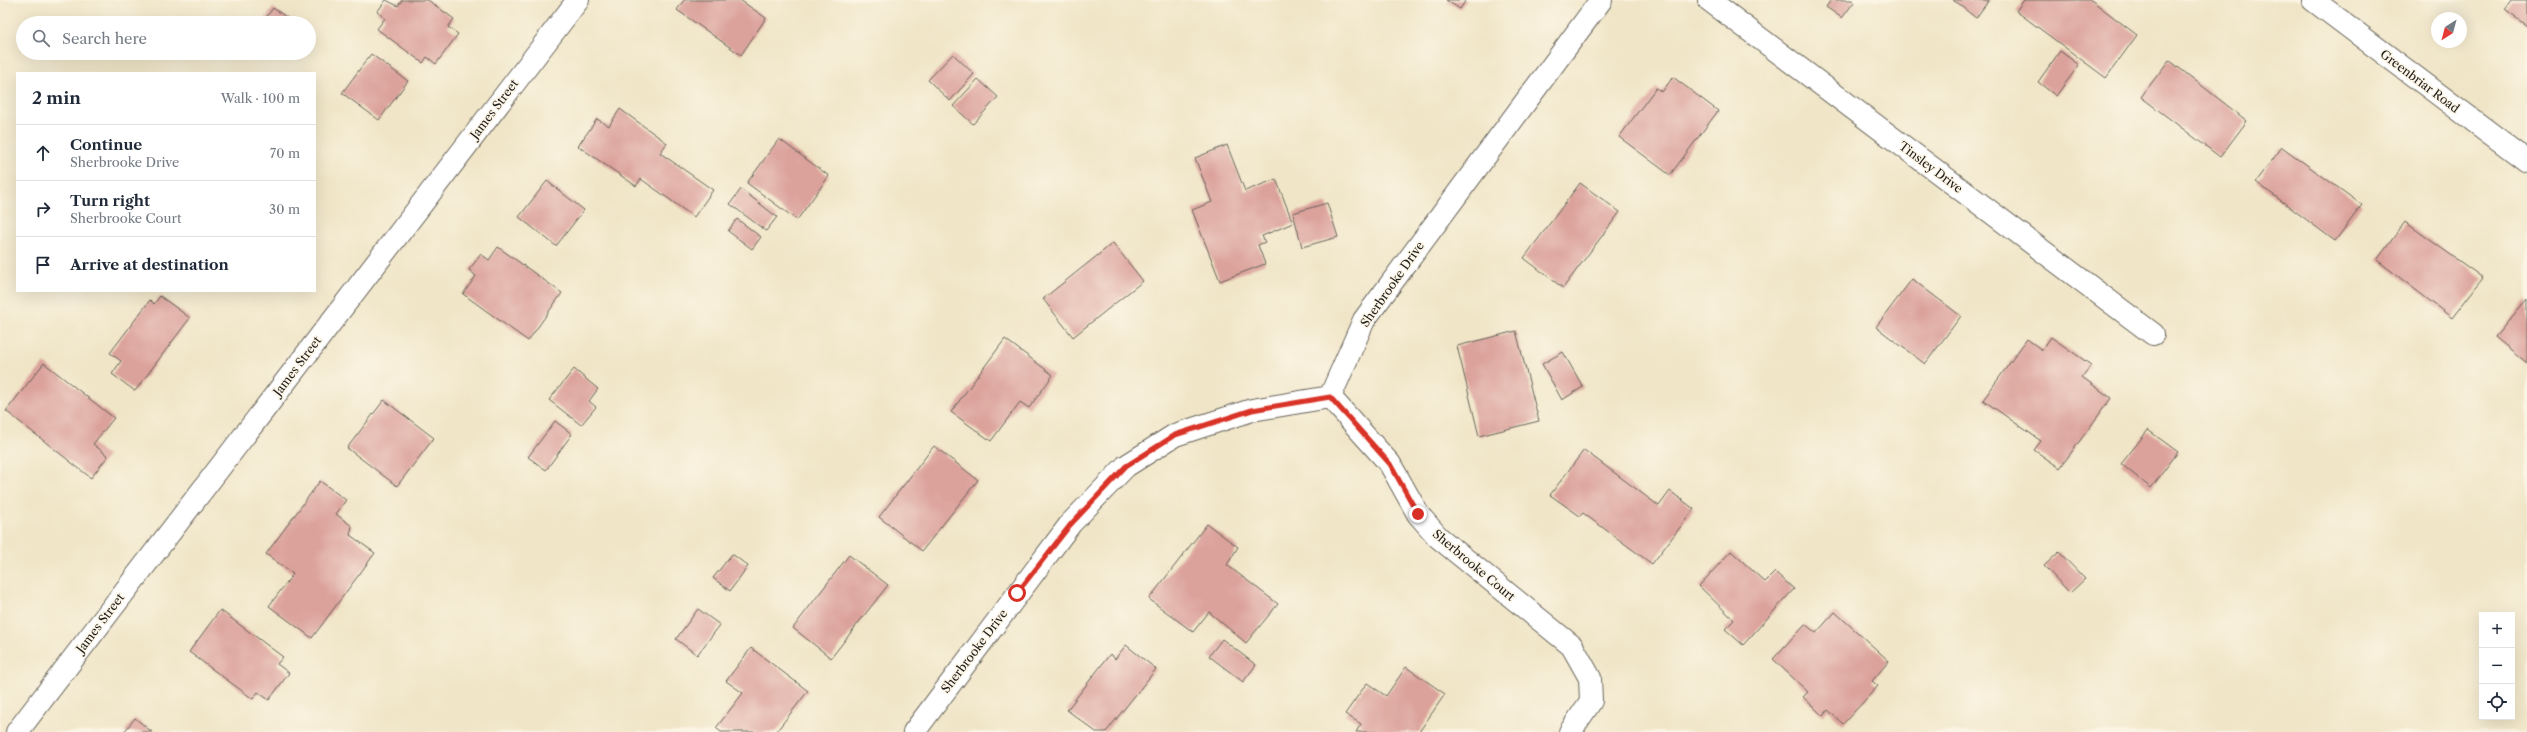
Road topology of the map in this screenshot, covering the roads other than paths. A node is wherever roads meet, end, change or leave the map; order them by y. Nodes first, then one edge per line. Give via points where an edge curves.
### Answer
1 (578, 0) edge
2 (1601, 0) edge
3 (1709, 0) edge
4 (2313, 0) edge
5 (2527, 161) edge
6 (2152, 334) dead end
7 (1330, 397) junction
8 (17, 732) edge
9 (914, 732) edge
10 (1570, 732) edge

1 - 8 street, James Street
2 - 7 street, Sherbrooke Drive via 1364,320
3 - 6 street, Tinsley Drive
4 - 5 street, Greenbriar Road
7 - 9 street, Sherbrooke Drive via 1252,410 1175,435 1126,466 1071,524
7 - 10 street, Sherbrooke Court via 1390,464 1418,514 1438,537 1572,646 1590,678 1591,701

